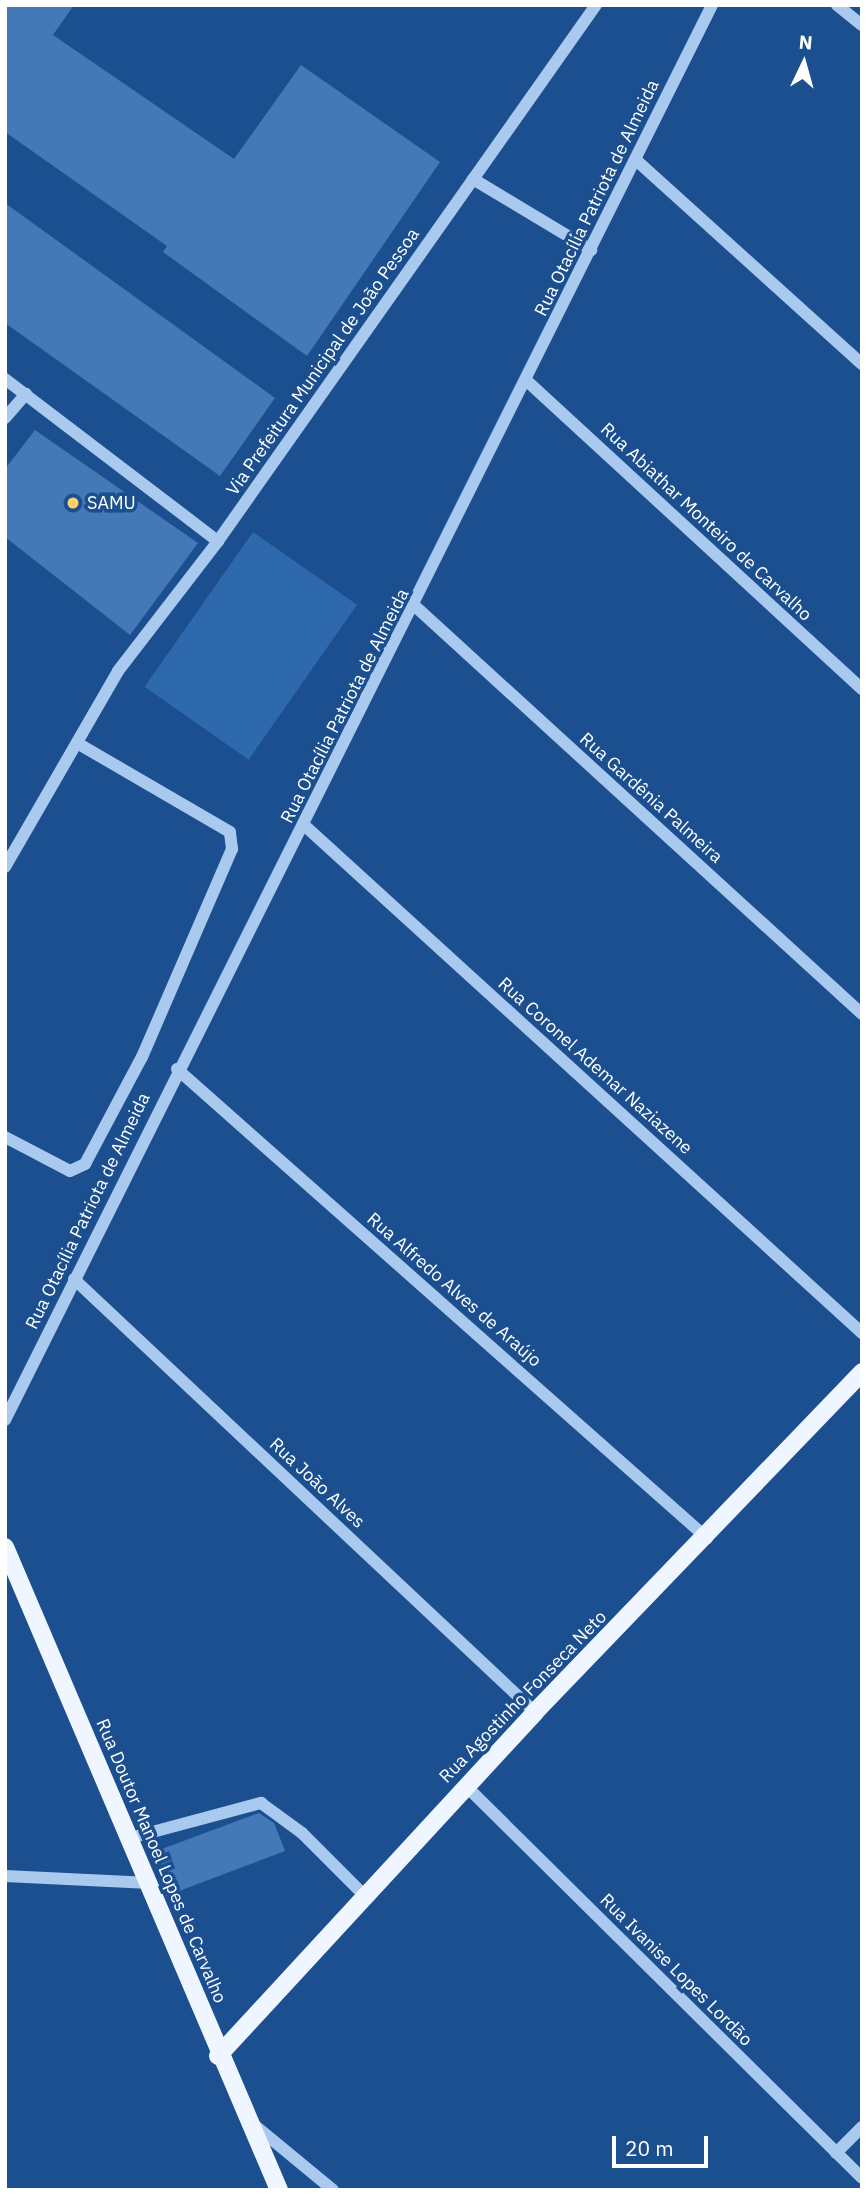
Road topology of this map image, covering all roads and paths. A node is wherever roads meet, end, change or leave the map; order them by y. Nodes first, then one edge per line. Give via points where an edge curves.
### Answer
1 (596, 5) edge
2 (712, 5) edge
3 (837, 5) edge
4 (862, 24) edge
5 (636, 160) junction
6 (473, 179) junction
7 (592, 250) junction
8 (862, 364) edge
9 (5, 379) edge
10 (527, 381) junction
11 (26, 394) junction
12 (5, 418) edge
13 (218, 541) junction
14 (416, 607) junction
15 (862, 689) edge
16 (77, 743) junction
17 (304, 825) junction
18 (5, 867) edge
19 (862, 1014) edge
20 (177, 1069) junction
21 (5, 1137) edge
22 (74, 1279) junction
23 (862, 1333) edge
24 (862, 1372) edge
25 (5, 1420) edge
26 (707, 1538) junction
27 (5, 1547) edge
28 (535, 1712) junction
29 (466, 1786) junction
30 (131, 1838) junction
31 (5, 1876) edge
32 (150, 1883) junction
33 (365, 1896) junction
34 (218, 2056) junction
35 (243, 2116) junction
36 (862, 2127) edge
37 (836, 2154) junction
38 (862, 2178) edge
39 (279, 2190) edge
40 (333, 2190) edge

1 - 6 street, Via Prefeitura Municipal de João Pessoa
2 - 5 street, Rua Otacília Patriota de Almeida
3 - 4 street
5 - 7 street, Rua Otacília Patriota de Almeida
5 - 8 street
6 - 7 street
6 - 13 street, Via Prefeitura Municipal de João Pessoa
7 - 10 street, Rua Otacília Patriota de Almeida
9 - 11 street
10 - 14 street, Rua Otacília Patriota de Almeida
10 - 15 street, Rua Abiathar Monteiro de Carvalho
11 - 12 street
11 - 13 street
13 - 16 street, Via Prefeitura Municipal de João Pessoa via 118,671
14 - 17 street, Rua Otacília Patriota de Almeida
14 - 19 street, Rua Gardênia Palmeira
16 - 18 street, Via Prefeitura Municipal de João Pessoa
16 - 21 street via 230,832 232,849 142,1056 85,1164 70,1171
17 - 20 street, Rua Otacília Patriota de Almeida
17 - 23 street, Rua Coronel Ademar Naziazene
20 - 22 street, Rua Otacília Patriota de Almeida
20 - 26 street, Rua Alfredo Alves de Araújo
22 - 25 street, Rua Otacília Patriota de Almeida
22 - 28 street, Rua João Alves
24 - 26 main road, Rua Agostinho Fonseca Neto
26 - 28 main road, Rua Agostinho Fonseca Neto
27 - 30 main road, Rua Doutor Manoel Lopes de Carvalho
28 - 29 main road, Rua Agostinho Fonseca Neto
29 - 33 main road, Rua Agostinho Fonseca Neto
29 - 37 street, Rua Ivanise Lopes Lordão
30 - 32 main road, Rua Doutor Manoel Lopes de Carvalho
30 - 33 street via 241,1804 261,1803 302,1833
31 - 32 street
32 - 34 main road, Rua Doutor Manoel Lopes de Carvalho
33 - 34 main road, Rua Agostinho Fonseca Neto
34 - 35 main road, Rua Doutor Manoel Lopes de Carvalho
35 - 39 main road, Rua Doutor Manoel Lopes de Carvalho
35 - 40 street
36 - 37 street
37 - 38 street, Rua Ivanise Lopes Lordão

